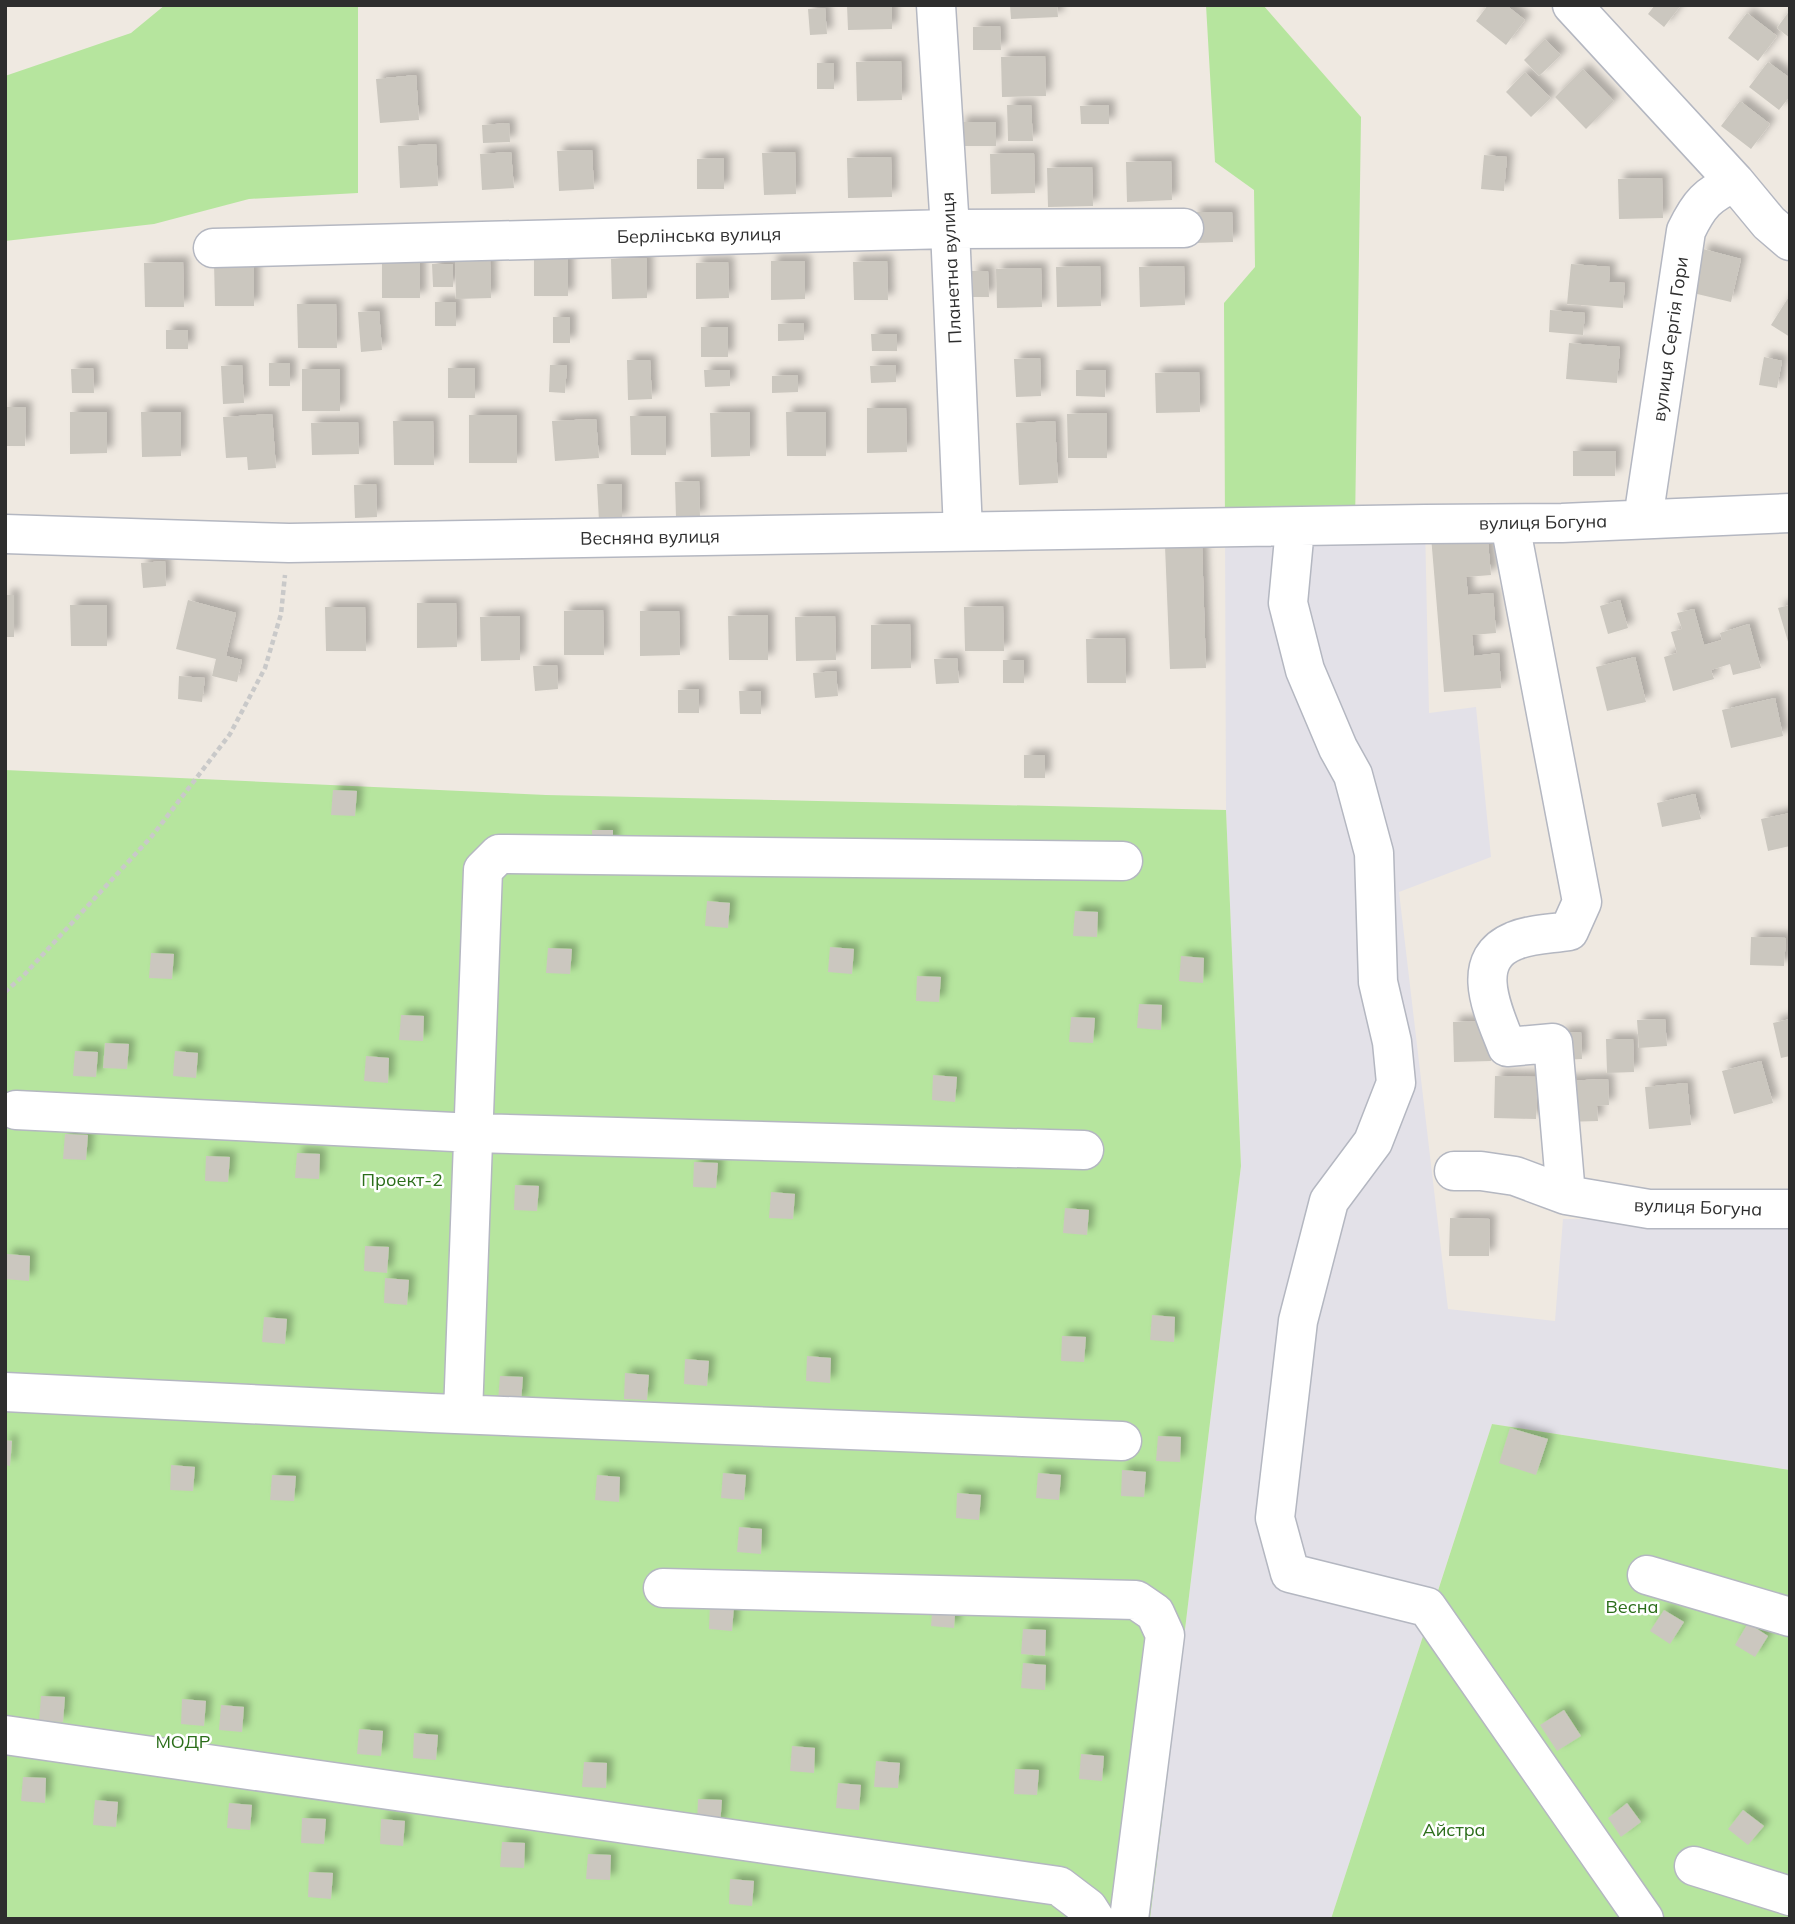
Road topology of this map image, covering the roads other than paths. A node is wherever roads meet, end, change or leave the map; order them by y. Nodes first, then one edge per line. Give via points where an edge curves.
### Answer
1 (936, 5) edge
2 (1572, 5) edge
3 (1735, 182) junction
4 (1185, 228) dead end
5 (950, 229) junction
6 (1790, 241) edge
7 (213, 248) dead end
8 (1790, 513) edge
9 (1643, 519) junction
10 (1510, 524) junction
11 (1295, 528) junction
12 (963, 531) junction
13 (5, 534) edge
14 (1123, 861) dead end
15 (16, 1110) dead end
16 (474, 1133) junction
17 (1084, 1150) dead end
18 (1454, 1171) dead end
19 (1566, 1195) junction
20 (1790, 1209) edge
21 (5, 1392) edge
22 (463, 1414) junction
23 (1122, 1441) dead end
24 (1647, 1576) dead end
25 (663, 1588) dead end
26 (1790, 1617) edge
27 (5, 1735) edge
28 (1693, 1867) dead end
29 (1790, 1896) edge
30 (1095, 1919) edge
31 (1129, 1919) edge
32 (1644, 1919) edge

1 - 5 street, Планетна вулиця
2 - 3 street
3 - 6 street
3 - 9 street, вулиця Сергія Гори via 1715,191 1698,207 1686,231
4 - 5 street, Берлінська вулиця
5 - 7 street, Берлінська вулиця
5 - 12 street, Планетна вулиця
8 - 9 street, вулиця Богуна
9 - 10 street, вулиця Богуна
10 - 11 street, вулиця Богуна
10 - 19 street via 1582,902 1569,931 1503,946 1488,965 1486,982 1507,1047 1553,1043
11 - 12 street, Весняна вулиця
11 - 32 street via 1288,603 1305,670 1353,775 1374,853 1378,982 1396,1083 1373,1142 1329,1201 1298,1321 1275,1518 1290,1573 1427,1607
12 - 13 street, Весняна вулиця via 289,543
14 - 16 street via 499,854 483,870
15 - 16 street
16 - 17 street
16 - 22 street
18 - 19 street, вулиця Богуна via 1516,1176
19 - 20 street, вулиця Богуна via 1650,1209
21 - 22 street
22 - 23 street
24 - 26 street
25 - 31 street via 1136,1600 1155,1613 1165,1635
27 - 30 street via 1059,1886
28 - 29 street

